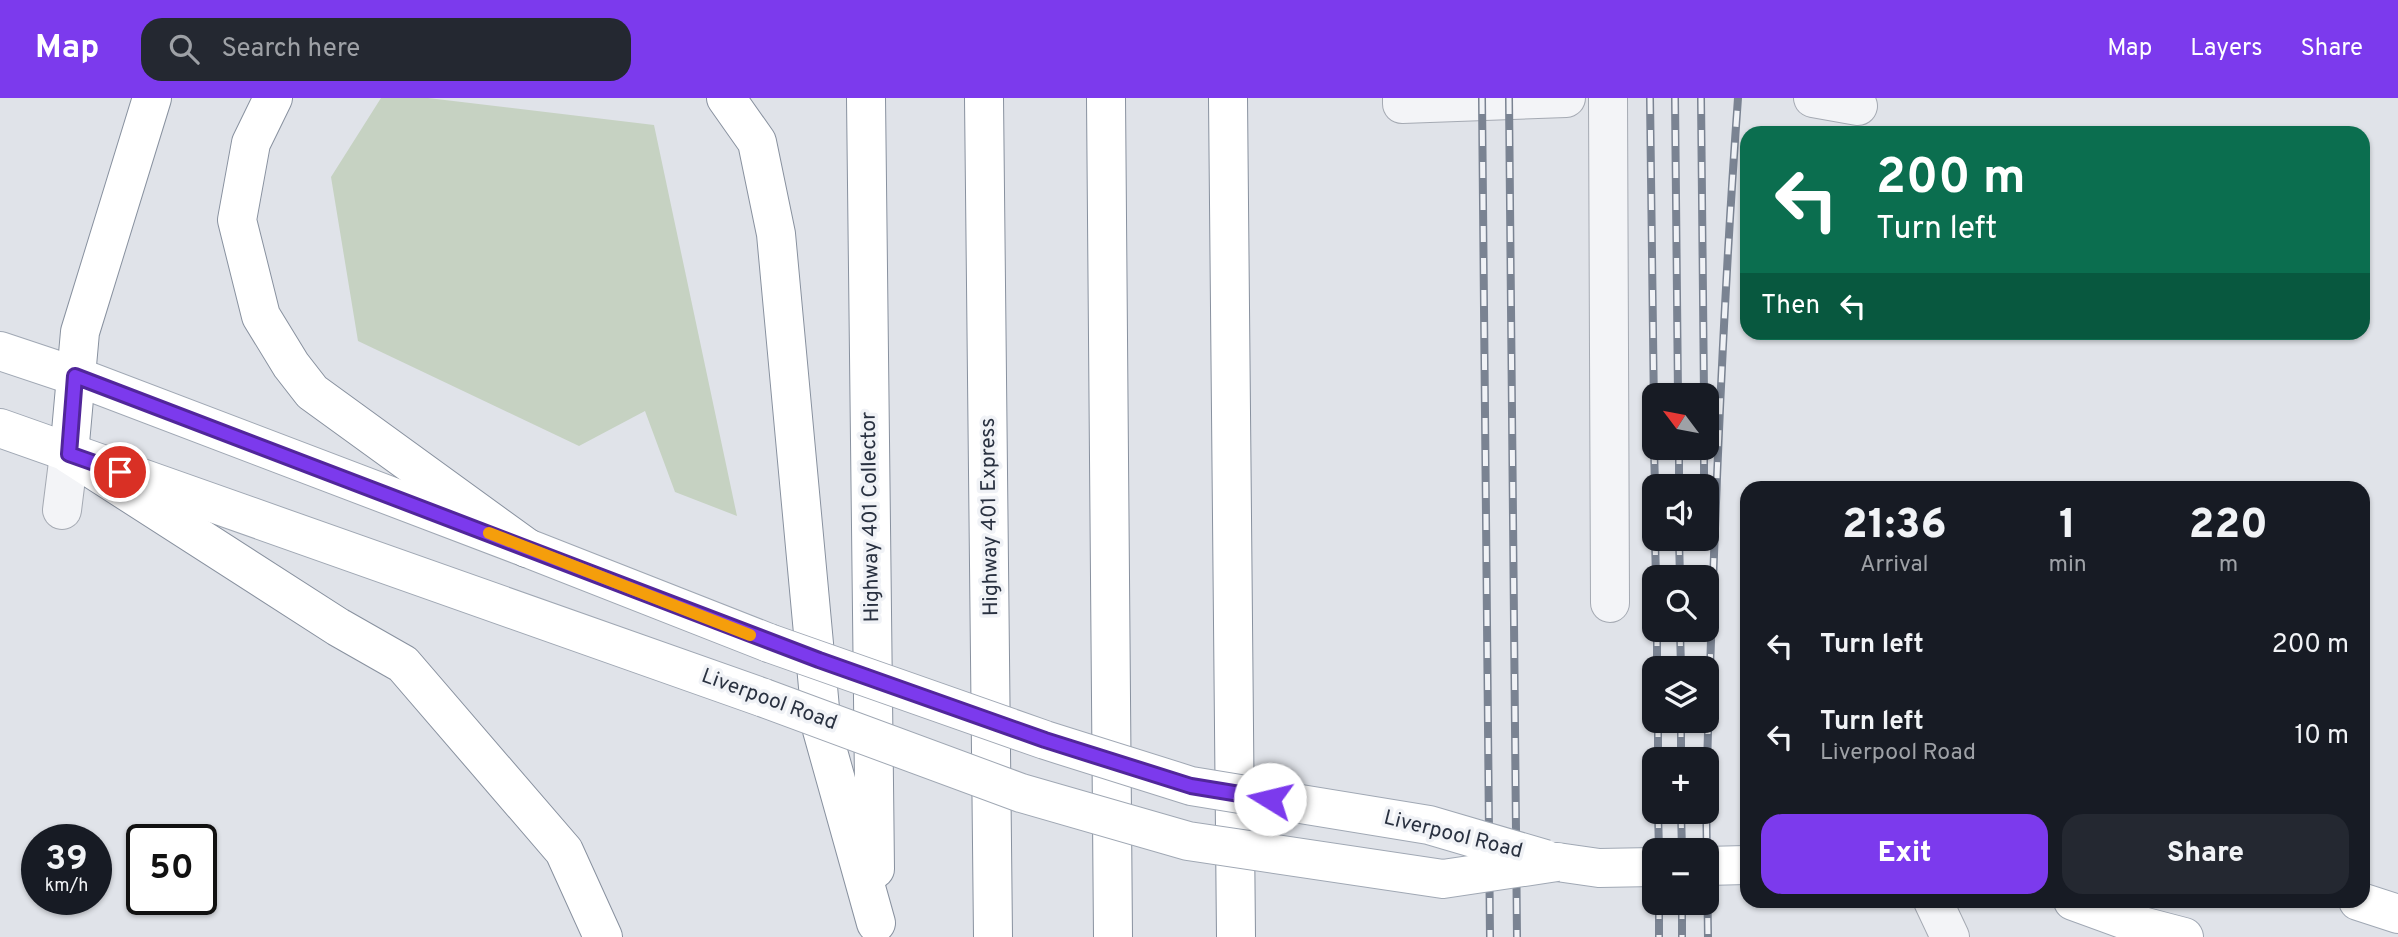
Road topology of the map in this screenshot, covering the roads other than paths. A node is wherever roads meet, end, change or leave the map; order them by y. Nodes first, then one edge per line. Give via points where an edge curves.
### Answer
1 (152, 98) edge
2 (273, 98) edge
3 (726, 98) edge
4 (866, 98) edge
5 (984, 98) edge
6 (1106, 98) edge
7 (1228, 98) edge
8 (1402, 98) edge
9 (1566, 98) edge
10 (1608, 98) edge
11 (1813, 98) edge
12 (1858, 106) dead end
13 (0, 351) edge
14 (75, 376) junction
15 (0, 428) edge
16 (69, 454) junction
17 (62, 510) dead end
18 (527, 548) junction
19 (1610, 603) dead end
20 (1557, 862) junction
21 (1740, 865) edge
22 (1719, 866) edge
23 (1642, 867) edge
24 (2370, 905) edge
25 (1936, 908) edge
26 (2092, 908) edge
27 (2398, 914) edge
28 (876, 930) edge
29 (603, 937) edge
30 (993, 937) edge
31 (1113, 937) edge
32 (1236, 937) edge
33 (1950, 937) edge
34 (2184, 937) edge

1 - 14 main road via 79,332
2 - 18 main road via 251,143 237,220 261,316 312,392
3 - 28 main road via 757,142 776,234 822,730
4 - 28 main road, Highway 401 Collector
5 - 30 main road, Highway 401 Express
6 - 31 main road
7 - 32 main road
8 - 9 street via 1402,104
10 - 19 street
11 - 12 street
13 - 14 main road, Liverpool Road
14 - 16 main road
14 - 18 main road, Liverpool Road
15 - 16 main road, Liverpool Road
16 - 17 street
16 - 20 main road, Liverpool Road, bridge via 1021,793 1188,841 1443,879
16 - 29 main road via 403,664 564,851
18 - 20 main road, Liverpool Road, bridge via 769,643 1191,786 1429,825
20 - 23 main road, Liverpool Road
21 - 22 main road, bridge
24 - 27 main road
25 - 33 street
26 - 34 main road

